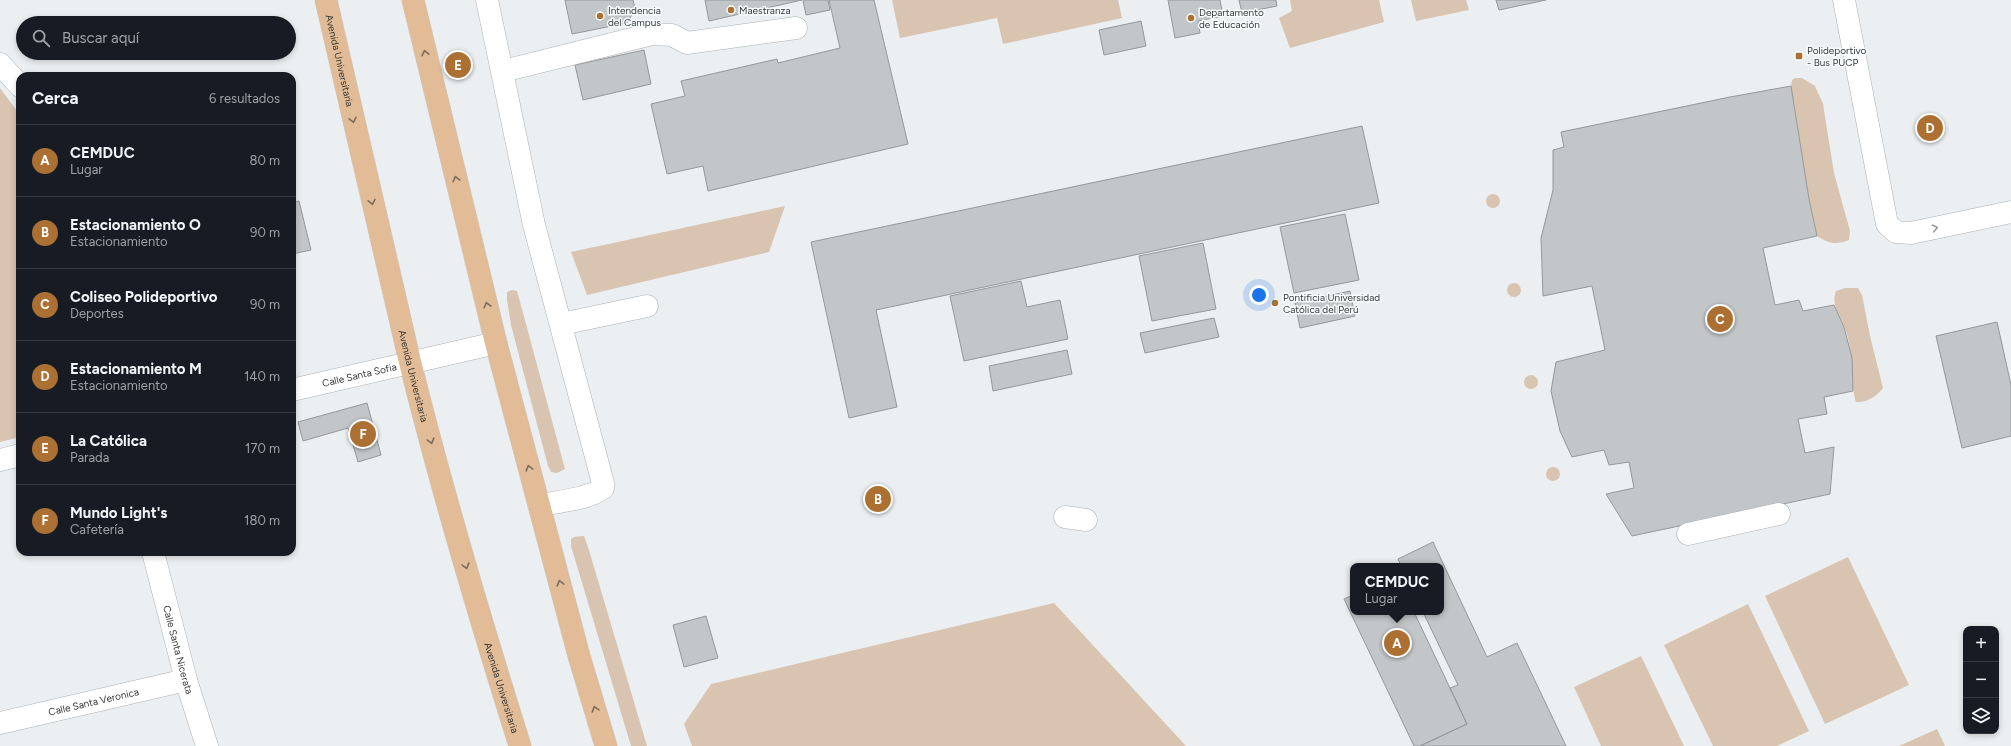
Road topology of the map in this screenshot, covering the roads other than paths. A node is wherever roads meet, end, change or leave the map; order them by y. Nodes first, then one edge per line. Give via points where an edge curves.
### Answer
1 (326, 0) edge
2 (413, 0) edge
3 (488, 0) edge
4 (1844, 0) edge
5 (796, 28) dead end
6 (0, 64) edge
7 (503, 71) junction
8 (16, 82) edge
9 (2011, 212) edge
10 (647, 306) dead end
11 (561, 324) junction
12 (496, 343) junction
13 (410, 363) junction
14 (296, 389) edge
15 (16, 456) edge
16 (0, 460) edge
17 (539, 506) junction
18 (1779, 514) dead end
19 (1688, 534) dead end
20 (154, 556) edge
21 (186, 680) junction
22 (0, 723) edge
23 (206, 746) edge
24 (520, 746) edge
25 (606, 746) edge

1 -> 13 main road, Avenida Universitaria
12 -> 2 main road
3 - 7 street
4 -> 9 street via 1886,224 1896,232 1911,233
5 - 7 street via 687,43 672,35 652,34
6 - 8 street
7 - 11 street via 534,225
10 - 11 street
11 - 17 street via 603,488 588,495
12 - 13 street, Calle Santa Sofia
17 -> 12 main road
13 - 14 street, Calle Santa Sofia
13 -> 24 main road, Avenida Universitaria
15 - 16 street
25 -> 17 main road
18 - 19 street
20 - 21 street, Calle Santa Nicerata
21 - 22 street, Calle Santa Veronica
21 - 23 street, Calle Santa Nicerata

